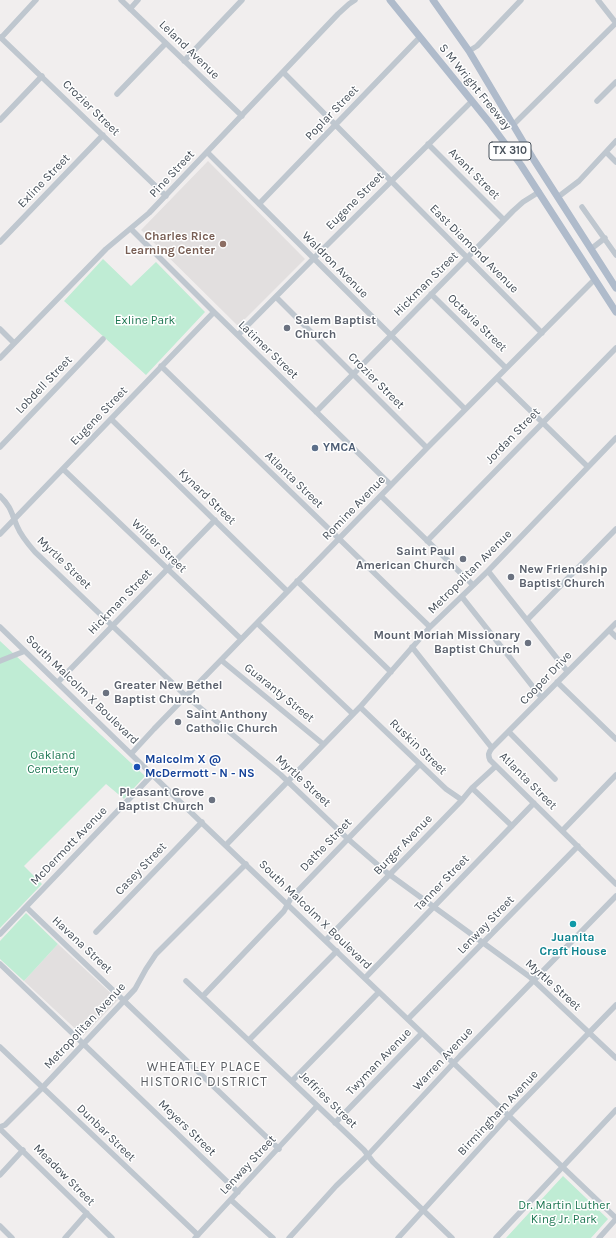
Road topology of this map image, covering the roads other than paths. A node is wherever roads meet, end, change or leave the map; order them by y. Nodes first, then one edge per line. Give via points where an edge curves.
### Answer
1 (36, 0) edge
2 (121, 0) edge
3 (138, 0) edge
4 (242, 0) edge
5 (355, 0) edge
6 (390, 0) edge
7 (433, 0) edge
8 (521, 0) edge
9 (598, 0) edge
10 (130, 9) junction
11 (616, 23) edge
12 (0, 37) edge
13 (420, 37) junction
14 (165, 44) junction
15 (469, 51) junction
16 (184, 61) junction
17 (283, 72) junction
18 (42, 76) junction
19 (616, 82) edge
20 (117, 94) dead end
21 (472, 101) junction
22 (597, 101) dead end
23 (242, 116) junction
24 (0, 120) edge
25 (336, 125) junction
26 (513, 125) junction
27 (103, 135) junction
28 (616, 141) edge
29 (428, 144) junction
30 (207, 152) junction
31 (606, 152) junction
32 (616, 162) edge
33 (391, 182) junction
34 (539, 192) junction
35 (166, 196) junction
36 (558, 197) junction
37 (259, 204) junction
38 (582, 207) dead end
39 (504, 220) junction
40 (131, 229) junction
41 (605, 238) junction
42 (0, 242) edge
43 (590, 249) junction
44 (616, 255) edge
45 (314, 258) junction
46 (467, 258) junction
47 (595, 279) junction
48 (616, 288) edge
49 (432, 294) junction
50 (276, 297) junction
51 (214, 312) junction
52 (616, 312) edge
53 (0, 329) edge
54 (542, 333) junction
55 (238, 335) junction
56 (390, 335) junction
57 (103, 339) dead end
58 (14, 343) junction
59 (616, 348) edge
60 (0, 358) edge
61 (161, 366) junction
62 (506, 368) junction
63 (353, 374) junction
64 (497, 378) junction
65 (465, 409) junction
66 (316, 412) junction
67 (111, 418) junction
68 (542, 423) junction
69 (616, 438) edge
70 (0, 446) edge
71 (427, 448) junction
72 (588, 467) junction
73 (63, 469) junction
74 (391, 486) junction
75 (0, 496) edge
76 (381, 496) junction
77 (15, 519) junction
78 (215, 520) junction
79 (616, 529) edge
80 (0, 534) edge
81 (339, 539) junction
82 (427, 541) junction
83 (168, 570) junction
84 (488, 571) junction
85 (297, 581) junction
86 (473, 585) junction
87 (287, 591) junction
88 (462, 597) junction
89 (527, 620) junction
90 (257, 623) junction
91 (616, 623) edge
92 (113, 626) junction
93 (0, 627) edge
94 (430, 627) junction
95 (609, 630) junction
96 (616, 637) edge
97 (241, 639) junction
98 (412, 647) junction
99 (25, 651) junction
100 (221, 660) junction
101 (0, 661) edge
102 (567, 671) junction
103 (391, 672) junction
104 (58, 682) junction
105 (557, 682) junction
106 (186, 696) junction
107 (541, 697) junction
108 (360, 707) junction
109 (353, 714) junction
110 (509, 732) junction
111 (616, 739) edge
112 (323, 744) junction
113 (492, 748) junction
114 (131, 754) junction
115 (420, 764) junction
116 (496, 766) junction
117 (153, 774) junction
118 (616, 775) edge
119 (555, 779) dead end
120 (288, 780) junction
121 (472, 788) junction
122 (462, 800) junction
123 (534, 803) junction
124 (202, 822) junction
125 (512, 826) junction
126 (562, 831) junction
127 (348, 839) junction
128 (226, 845) junction
129 (578, 846) junction
130 (246, 864) junction
131 (390, 875) junction
132 (616, 884) edge
133 (615, 898) edge
134 (288, 904) junction
135 (26, 907) junction
136 (434, 907) junction
137 (96, 932) dead end
138 (0, 934) edge
139 (326, 940) junction
140 (484, 943) junction
141 (337, 951) junction
142 (0, 964) edge
143 (365, 978) junction
144 (534, 980) junction
145 (186, 981) dead end
146 (379, 992) junction
147 (203, 996) junction
148 (124, 1000) junction
149 (616, 1005) edge
150 (408, 1019) junction
151 (422, 1033) junction
152 (590, 1033) junction
153 (249, 1040) junction
154 (83, 1044) junction
155 (0, 1047) edge
156 (616, 1058) edge
157 (454, 1063) junction
158 (292, 1081) junction
159 (42, 1087) junction
160 (317, 1106) junction
161 (616, 1110) edge
162 (510, 1116) junction
163 (335, 1123) junction
164 (0, 1128) edge
165 (279, 1148) junction
166 (23, 1150) junction
167 (368, 1155) junction
168 (563, 1166) junction
169 (0, 1174) edge
170 (238, 1192) junction
171 (231, 1200) junction
172 (423, 1211) junction
173 (87, 1213) junction
174 (616, 1219) edge
175 (0, 1226) edge
176 (196, 1237) edge
177 (12, 1238) edge
178 (65, 1238) edge
179 (112, 1238) edge
180 (273, 1238) edge
181 (289, 1238) edge
182 (398, 1238) edge
183 (452, 1238) edge
184 (496, 1238) edge
185 (599, 1238) edge

1 - 12 street
2 - 10 street, Leland Avenue
3 - 10 street
4 - 16 street
5 - 17 street, Pine Street via 338,14
6 - 13 main road, S M Wright Freeway / TX 310
7 - 15 main road, S M Wright Freeway / TX 310
8 - 15 street via 477,46
9 - 11 street
10 - 14 street, Leland Avenue
11 - 26 street
12 - 18 street, Crozier Street
13 - 21 main road, S M Wright Freeway / TX 310
13 - 25 street, Poplar Street
14 - 16 street, Leland Avenue
14 - 20 street
15 - 26 main road, S M Wright Freeway / TX 310
16 - 23 street, Leland Avenue
17 - 23 street, Pine Street
17 - 25 street, East Diamond Avenue
18 - 24 street
18 - 27 street, Crozier Street
19 - 22 street
21 - 29 street, Eugene Street
21 - 34 main road, S M Wright Freeway / TX 310
23 - 30 street, Pine Street
25 - 33 street, East Diamond Avenue
25 - 37 street, Poplar Street
26 - 36 main road, S M Wright Freeway / TX 310
27 - 35 street, Crozier Street
27 - 42 street, Exline Street
28 - 31 street
29 - 33 street, Eugene Street
29 - 39 street, Avant Street
30 - 35 street, Pine Street
30 - 37 street, Waldron Avenue
31 - 32 street
31 - 36 street via 579,182
33 - 45 street, Eugene Street
33 - 46 street, East Diamond Avenue
34 - 39 street, Hickman Street via 523,202
34 - 47 main road, S M Wright Freeway / TX 310
35 - 40 street, Pine Street
36 - 43 main road, S M Wright Freeway / TX 310
37 - 45 street, Waldron Avenue
38 - 41 street
39 - 46 street, Hickman Street
40 - 51 street, Latimer Street
40 - 58 street, Pine Street via 106,249
41 - 43 street
41 - 44 street
43 - 48 main road, S M Wright Freeway / TX 310
45 - 50 street, Eugene Street
45 - 56 street, Waldron Avenue
46 - 49 street, Hickman Street
46 - 54 street, East Diamond Avenue
47 - 52 main road, S M Wright Freeway / TX 310
47 - 54 street, Romine Avenue
49 - 56 street, Hickman Street
49 - 62 street, Octavia Street
50 - 55 street, Eugene Street
50 - 63 street, Crozier Street
51 - 55 street, Latimer Street
51 - 61 street, Eugene Street
53 - 58 street
54 - 62 street, Romine Avenue
55 - 66 street, Latimer Street
56 - 63 street, Hickman Street
56 - 65 street, Waldron Avenue
57 - 70 street, Lobdell Street
58 - 60 street, Pine Street
59 - 68 street, Jordan Street
61 - 67 street, Eugene Street
61 - 81 street, Atlanta Street
62 - 64 street, Romine Avenue
63 - 66 street, Hickman Street
63 - 71 street, Crozier Street
64 - 65 street, Romine Avenue
64 - 68 street
65 - 71 street, Romine Avenue
66 - 74 street, Latimer Street
67 - 73 street, Eugene Street
67 - 78 street, Kynard Street
68 - 72 street
68 - 82 street, Jordan Street
69 - 72 street, Metropolitan Avenue
71 - 74 street, Romine Avenue
72 - 84 street, Metropolitan Avenue
73 - 77 street, Eugene Street
73 - 83 street, Wilder Street
74 - 76 street, Romine Avenue
75 - 77 street, Myrtle Street via 7,503
76 - 81 street, Romine Avenue
76 - 82 street
77 - 80 street, Eugene Street
77 - 92 street, Myrtle Street via 24,540
78 - 83 street, Hickman Street
78 - 87 street, Kynard Street
79 - 89 street
81 - 85 street, Romine Avenue
81 - 94 street, Atlanta Street
82 - 86 street
83 - 92 street, Hickman Street
83 - 97 street, Wilder Street
84 - 86 street, Metropolitan Avenue
84 - 89 street
85 - 87 street, Romine Avenue
85 - 103 street
86 - 88 street, Metropolitan Avenue
87 - 90 street, Romine Avenue
88 - 94 street, Metropolitan Avenue
88 - 107 street
89 - 102 street
90 - 97 street, Romine Avenue
90 - 109 street
91 - 95 street, Cooper Drive
92 - 104 street, Hickman Street
92 - 106 street, Myrtle Street
93 - 99 street, South Malcolm X Boulevard
94 - 98 street, Metropolitan Avenue
95 - 96 street
95 - 102 street, Cooper Drive
97 - 100 street, Romine Avenue
98 - 103 street, Metropolitan Avenue
98 - 113 street, Atlanta Street
99 - 101 street
99 - 104 street, South Malcolm X Boulevard
100 - 106 street, Romine Avenue
100 - 112 street, Guaranty Street
102 - 105 street, Cooper Drive
103 - 108 street, Metropolitan Avenue
104 - 114 street, South Malcolm X Boulevard
105 - 107 street, Cooper Drive
105 - 111 street
106 - 114 street, Romine Avenue
106 - 120 street, Myrtle Street
107 - 110 street, Cooper Drive
108 - 109 street, Metropolitan Avenue
108 - 115 street, Ruskin Street
109 - 112 street, Metropolitan Avenue
110 - 113 street, Cooper Drive
110 - 119 street
112 - 120 street, Metropolitan Avenue
113 - 116 street, Atlanta Street via 489,752 490,760
114 - 117 street, South Malcolm X Boulevard
115 - 122 street, Ruskin Street via 446,790
115 - 127 street, Dathe Street
116 - 121 street, Burger Avenue
116 - 123 street, Atlanta Street
117 - 124 street, South Malcolm X Boulevard
117 - 135 street, McDermott Avenue
118 - 126 street
120 - 127 street, Myrtle Street
120 - 128 street, Metropolitan Avenue
121 - 122 street, Burger Avenue
121 - 125 street
122 - 131 street, Burger Avenue
123 - 125 street, Tanner Street
123 - 126 street, Atlanta Street
124 - 128 street, South Malcolm X Boulevard
124 - 137 street, Casey Street
125 - 136 street, Tanner Street
126 - 129 street, Atlanta Street
127 - 131 street, Myrtle Street
127 - 134 street, Dathe Street
128 - 130 street, South Malcolm X Boulevard
129 - 132 street, Atlanta Street
129 - 140 street, Lenway Street
130 - 134 street, South Malcolm X Boulevard
130 - 148 street, Metropolitan Avenue via 156,954 135,989
131 - 136 street, Myrtle Street
131 - 139 street, Burger Avenue
133 - 144 street, Warren Avenue
134 - 139 street, South Malcolm X Boulevard
134 - 147 street, Dathe Street
135 - 138 street, McDermott Avenue
135 - 148 street, Havana Street
136 - 140 street, Myrtle Street
136 - 143 street, Tanner Street
139 - 141 street, South Malcolm X Boulevard
140 - 144 street, Myrtle Street
140 - 150 street, Lenway Street
141 - 143 street, South Malcolm X Boulevard
141 - 153 street
142 - 154 street, Meyers Street
143 - 146 street, South Malcolm X Boulevard
144 - 152 street, Myrtle Street
144 - 157 street, Warren Avenue
145 - 147 street, Jeffries Street
146 - 150 street, South Malcolm X Boulevard
146 - 158 street
147 - 153 street, Jeffries Street
148 - 154 street, Metropolitan Avenue
148 - 165 street, Havana Street
149 - 152 street, Birmingham Avenue
150 - 151 street, South Malcolm X Boulevard
151 - 157 street, South Malcolm X Boulevard
151 - 163 street, Twyman Avenue
152 - 156 street, Myrtle Street
152 - 162 street, Birmingham Avenue
153 - 158 street, Jeffries Street
154 - 159 street, Metropolitan Avenue
154 - 170 street, Meyers Street
155 - 159 street, Dunbar Street
157 - 162 street, South Malcolm X Boulevard
157 - 167 street, Warren Avenue
158 - 160 street, Jeffries Street
159 - 164 street, Metropolitan Avenue
159 - 176 street, Dunbar Street
160 - 163 street, Jeffries Street
160 - 165 street, Lenway Street
161 - 168 street
162 - 168 street, South Malcolm X Boulevard
162 - 172 street, Birmingham Avenue
163 - 167 street, Jeffries Street
164 - 166 street, Meadow Street
165 - 170 street, Lenway Street
166 - 169 street
166 - 173 street, Meadow Street
167 - 172 street, Jeffries Street
167 - 181 street, Warren Avenue
168 - 174 street, South Malcolm X Boulevard
168 - 184 street
170 - 171 street, Lenway Street
171 - 176 street, Lenway Street
171 - 180 street
172 - 182 street, Birmingham Avenue
172 - 183 street, Jeffries Street
173 - 178 street
173 - 179 street, Meadow Street
174 - 185 street
175 - 177 street

